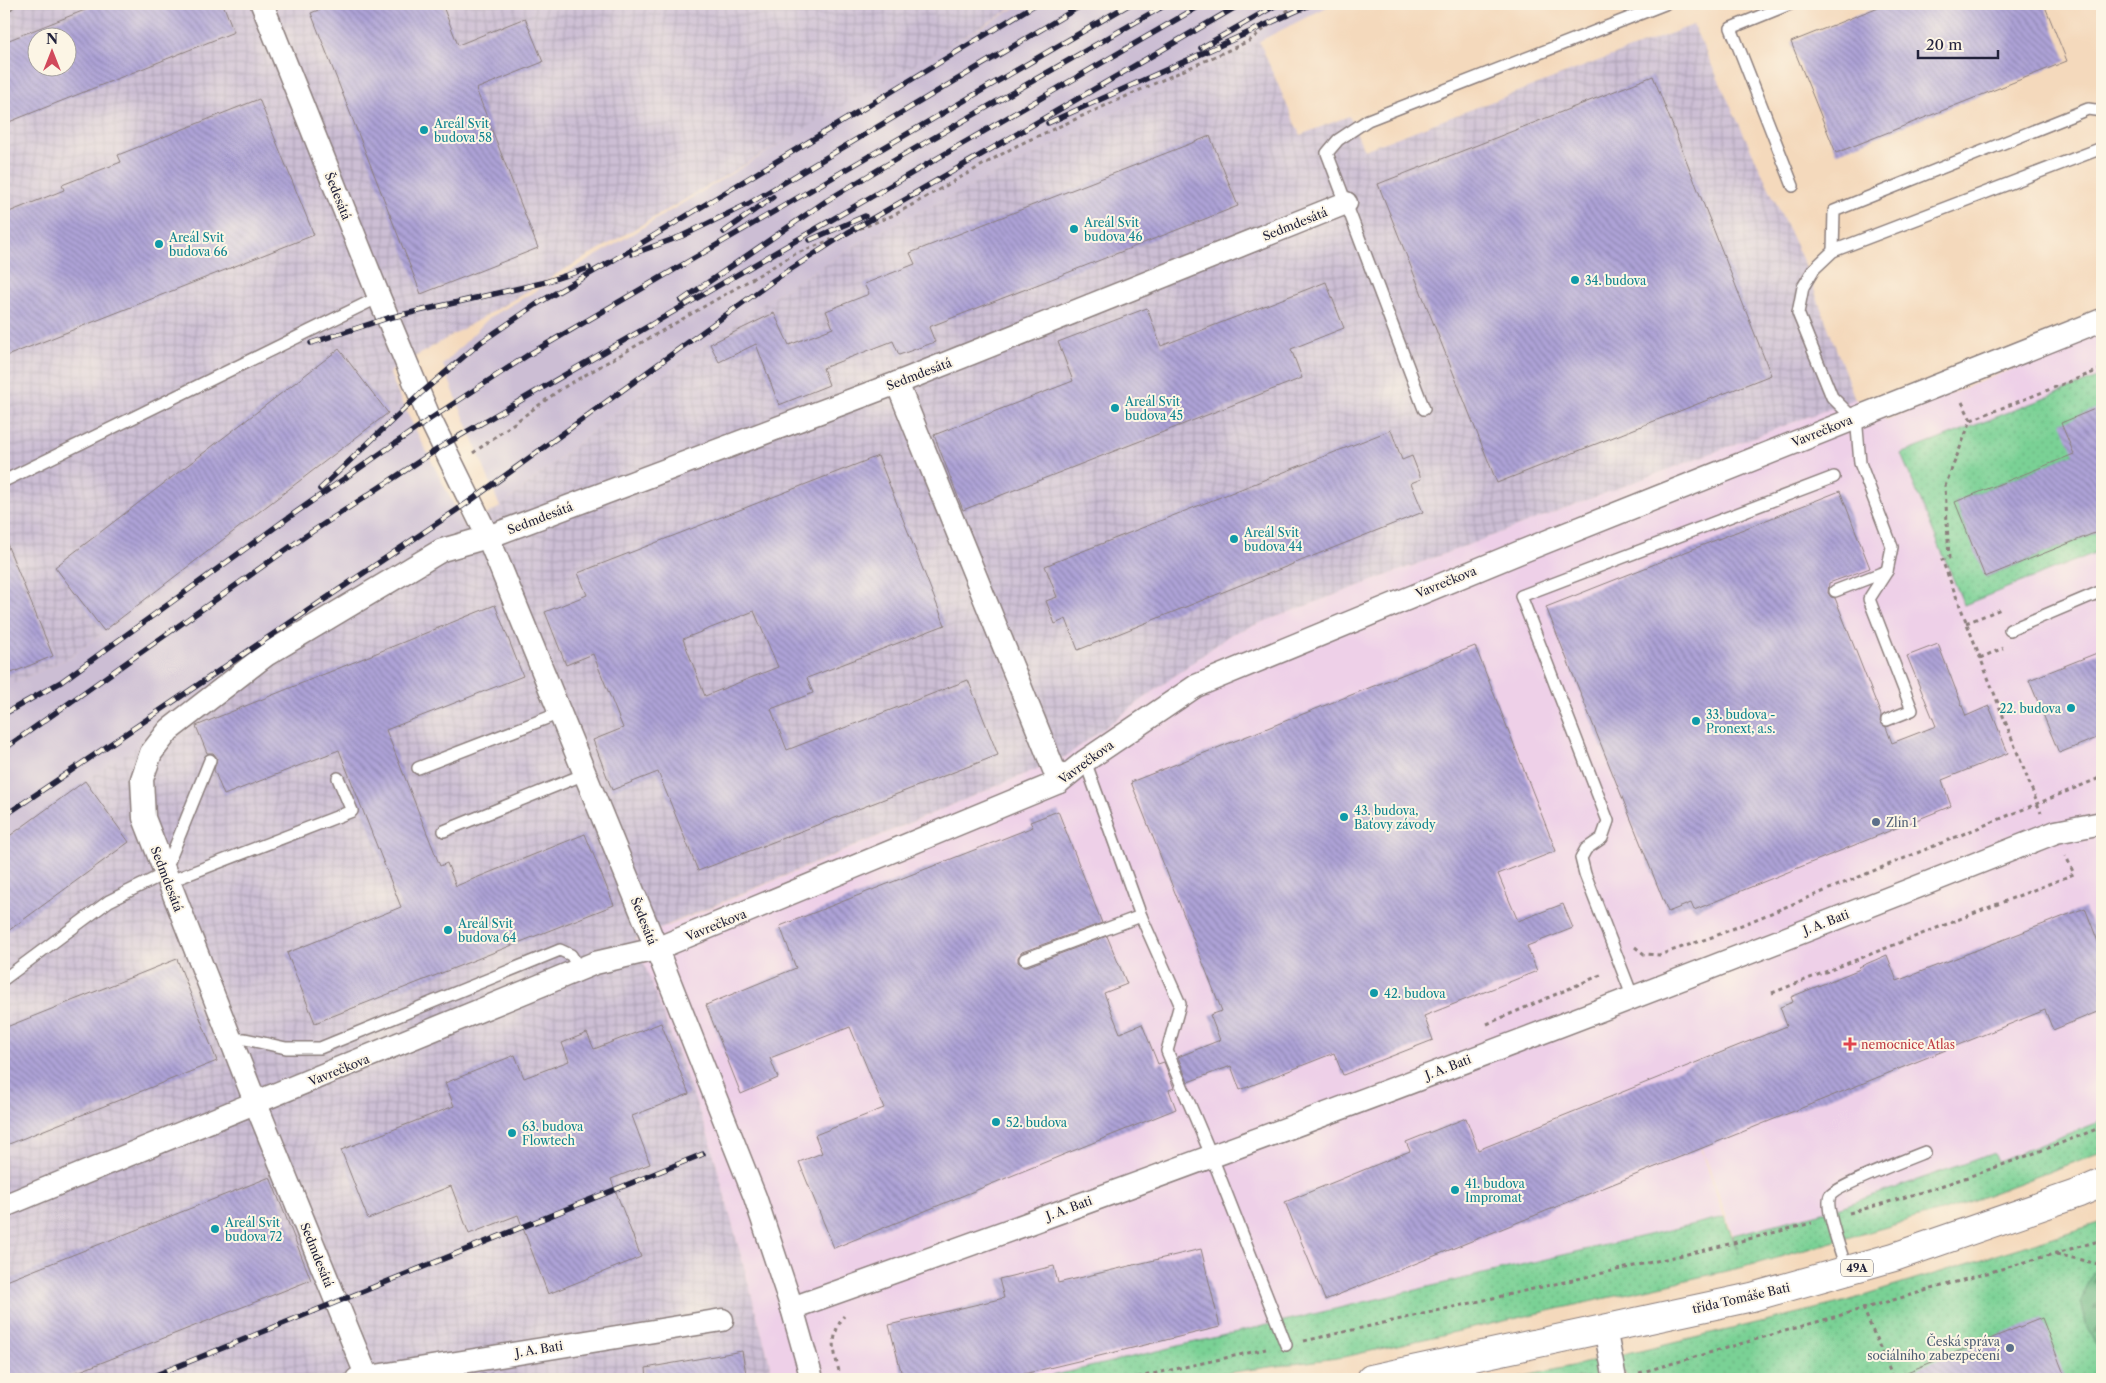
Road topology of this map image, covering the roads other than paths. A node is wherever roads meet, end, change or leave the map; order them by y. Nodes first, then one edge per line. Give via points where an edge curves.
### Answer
1 (8, 4) edge
2 (262, 4) edge
3 (1665, 4) edge
4 (1790, 4) edge
5 (4, 5) edge
6 (2102, 110) edge
7 (2102, 148) edge
8 (1793, 186) dead end
9 (1346, 203) junction
10 (1833, 251) junction
11 (379, 297) junction
12 (2102, 320) edge
13 (897, 383) junction
14 (1424, 409) dead end
15 (1853, 418) junction
16 (1834, 477) dead end
17 (4, 481) edge
18 (488, 537) junction
19 (1887, 571) junction
20 (2102, 591) edge
21 (1835, 592) dead end
22 (2010, 630) dead end
23 (560, 713) junction
24 (1888, 720) dead end
25 (210, 760) dead end
26 (1085, 761) junction
27 (418, 768) dead end
28 (585, 774) junction
29 (338, 778) dead end
30 (1059, 782) junction
31 (2102, 823) edge
32 (444, 831) dead end
33 (166, 878) junction
34 (1141, 916) junction
35 (656, 949) junction
36 (1025, 960) dead end
37 (580, 970) junction
38 (4, 979) edge
39 (1633, 998) junction
40 (229, 1038) junction
41 (256, 1104) junction
42 (1925, 1152) dead end
43 (1212, 1157) junction
44 (2102, 1183) edge
45 (4, 1206) edge
46 (1847, 1271) junction
47 (792, 1308) junction
48 (722, 1320) dead end
49 (1605, 1329) junction
50 (1286, 1345) road end
51 (362, 1378) edge
52 (812, 1379) edge
53 (1371, 1379) edge
54 (1615, 1379) edge

1 - 5 lane
2 - 11 street, Šedesátá
3 - 9 lane via 1368,120 1338,140 1327,153
4 - 8 lane via 1731,28
6 - 10 lane via 2088,109 1834,210
7 - 10 lane
9 - 13 street, Sedmdesátá
9 - 14 lane
10 - 15 lane via 1814,269 1802,287 1798,313 1832,398
11 - 17 lane
11 - 18 street, Šedesátá via 417,387
12 - 15 street, Vavrečkova
13 - 18 street, Sedmdesátá
13 - 30 street
15 - 19 lane via 1860,463 1892,547
15 - 26 street, Vavrečkova via 1196,686
16 - 39 lane via 1521,596 1608,820 1602,838 1586,848 1581,858
18 - 23 street, Šedesátá
18 - 33 street, Sedmdesátá via 442,550 266,655 170,730 151,753 142,779 144,818
19 - 21 lane
19 - 24 lane via 1869,599 1912,710
20 - 22 lane
23 - 27 lane
23 - 28 street, Šedesátá
25 - 33 lane
26 - 30 street, Vavrečkova
26 - 34 lane
28 - 32 lane
28 - 35 street, Šedesátá
29 - 33 lane via 352,811
30 - 35 street, Vavrečkova
31 - 39 street, J. A. Bati via 2052,833
33 - 38 lane via 109,901
33 - 40 street, Sedmdesátá
34 - 36 lane
34 - 43 lane via 1180,1004 1168,1051
35 - 37 street, Vavrečkova
35 - 47 street, Šedesátá via 751,1188
37 - 40 lane via 571,955 560,950 320,1048 286,1048 245,1038
37 - 41 street, Vavrečkova
39 - 43 street, J. A. Bati
40 - 41 street, Sedmdesátá
41 - 45 street, Vavrečkova
41 - 51 street, Sedmdesátá
42 - 46 lane via 1835,1190 1830,1196 1829,1204
43 - 47 street, J. A. Bati
43 - 50 lane
44 - 46 main road, třída Tomáše Bati / 49A via 1971,1232
46 - 49 main road, třída Tomáše Bati / 49A via 1752,1297
47 - 52 street, Šedesátá
48 - 51 street, J. A. Bati
49 - 53 main road, třída Tomáše Bati / 49A
49 - 54 street

